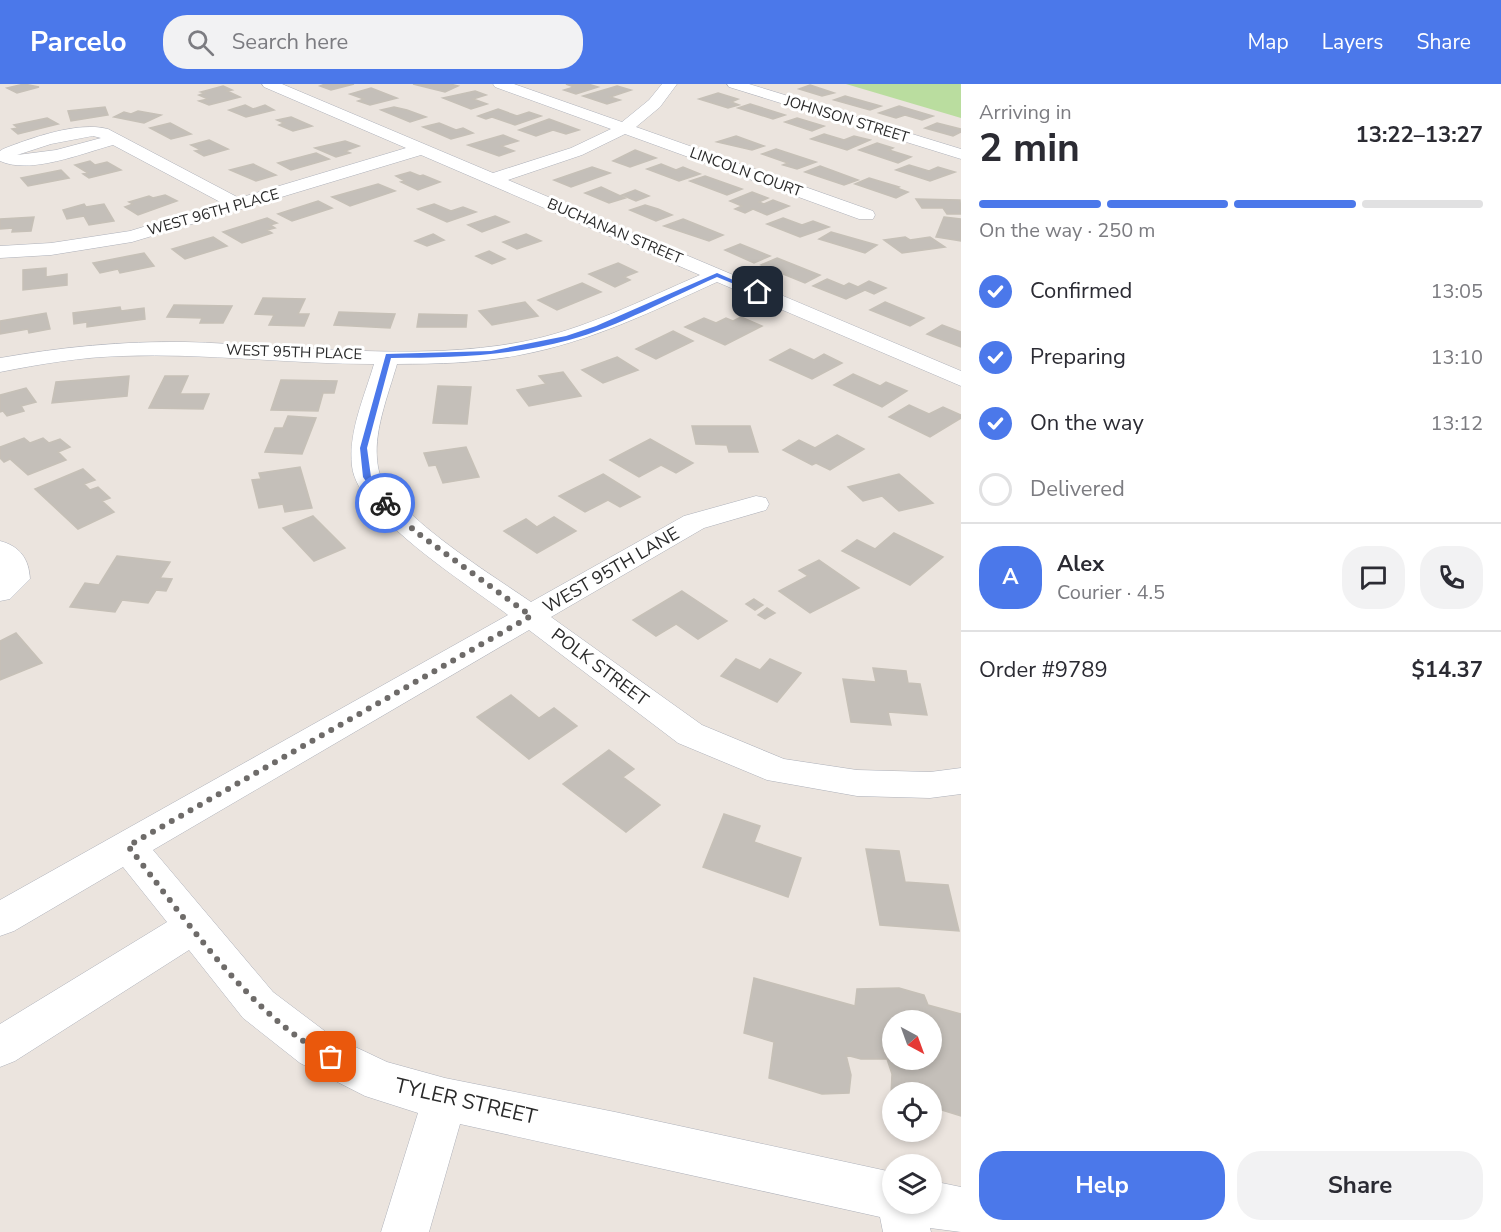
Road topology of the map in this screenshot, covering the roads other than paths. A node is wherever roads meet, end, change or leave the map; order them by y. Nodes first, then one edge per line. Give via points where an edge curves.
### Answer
1 (269, 84) edge
2 (500, 84) edge
3 (670, 84) edge
4 (734, 84) edge
5 (625, 128) junction
6 (116, 139) junction
7 (422, 149) junction
8 (961, 154) edge
9 (492, 179) junction
10 (238, 205) junction
11 (866, 215) dead end
12 (0, 252) edge
13 (717, 274) junction
14 (388, 356) junction
15 (0, 365) edge
16 (961, 379) edge
17 (756, 504) dead end
18 (0, 550) edge
19 (0, 592) edge
20 (531, 616) junction
21 (961, 781) edge
22 (128, 846) junction
23 (0, 919) edge
24 (192, 927) junction
25 (0, 1047) edge
26 (444, 1099) junction
27 (882, 1194) edge
28 (942, 1207) edge
29 (961, 1211) edge
30 (904, 1214) edge
31 (405, 1232) edge
32 (907, 1232) edge

1 - 7 street, BUCHANAN STREET
2 - 5 street, LINCOLN COURT
3 - 5 street via 654,105
4 - 8 street, JOHNSON STREET
5 - 9 street via 590,146
5 - 11 street, LINCOLN COURT
6 - 6 street via 30,160 10,161 3,156 16,149 88,131 103,132
6 - 10 street
7 - 9 street, BUCHANAN STREET
7 - 10 street, WEST 96TH PLACE
9 - 13 street, BUCHANAN STREET
10 - 12 street, WEST 96TH PLACE via 111,240
13 - 14 street, WEST 95TH PLACE via 568,338 491,353
13 - 16 street, BUCHANAN STREET
14 - 15 street, WEST 95TH PLACE via 120,349
14 - 20 street, POLK STREET via 363,448 367,477 387,506 416,532
17 - 20 street, WEST 95TH LANE via 694,522
18 - 19 street via 15,564 15,579
20 - 21 street, POLK STREET via 690,734 779,771 857,783 930,785
20 - 22 street, WEST 95TH LANE
22 - 23 street, WEST 95TH LANE
22 - 24 street, TYLER STREET
24 - 25 street
24 - 26 street, TYLER STREET via 258,1005 315,1049 381,1081
26 - 27 street, TYLER STREET
26 - 31 street
28 - 29 street
30 - 32 street

